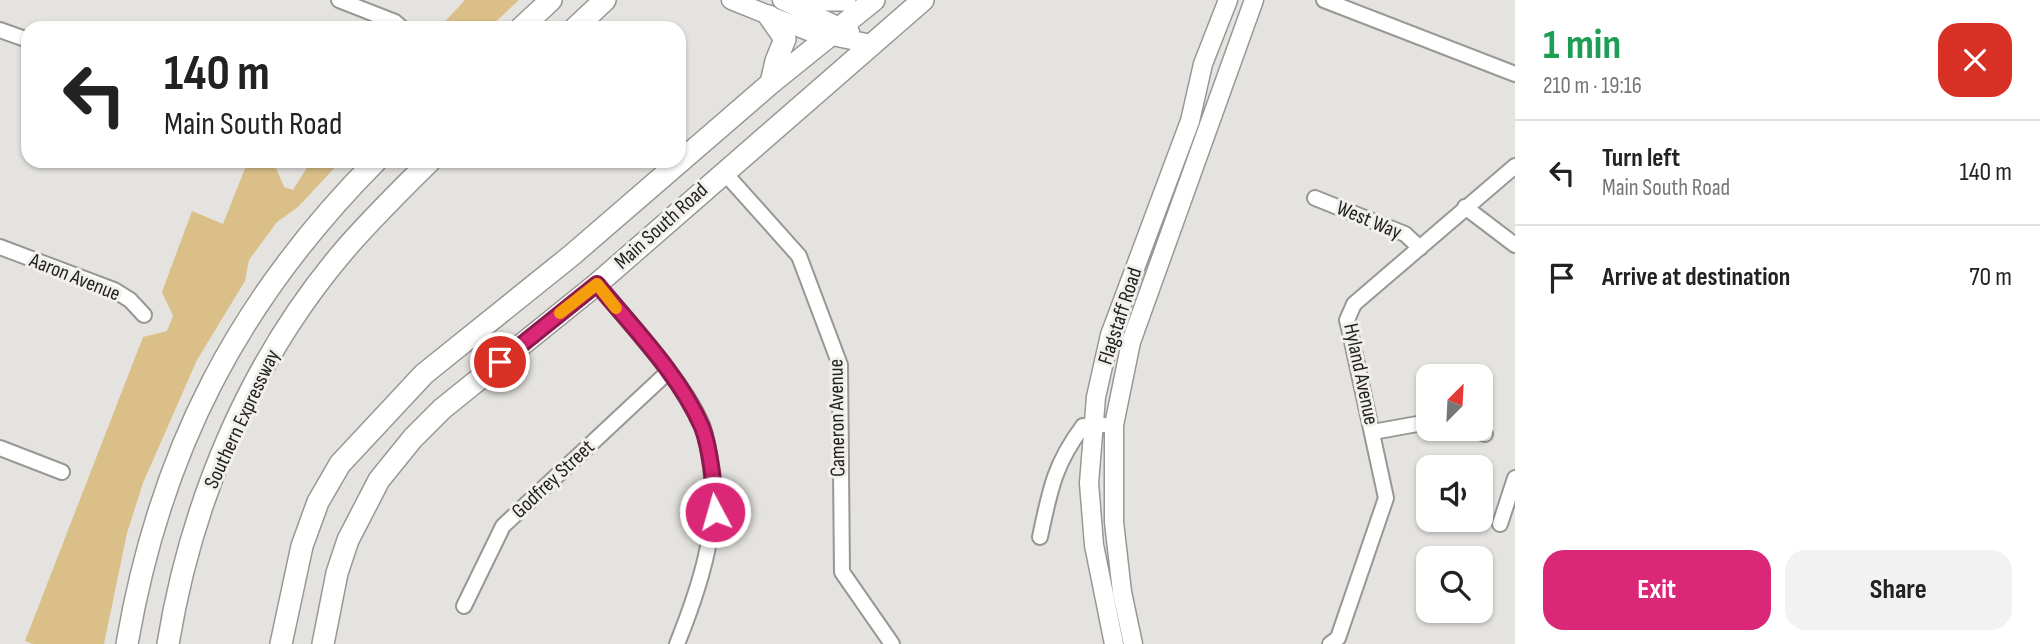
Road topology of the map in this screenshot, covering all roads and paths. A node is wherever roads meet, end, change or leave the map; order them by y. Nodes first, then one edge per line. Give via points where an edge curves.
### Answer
1 (340, 0) edge
2 (551, 0) edge
3 (606, 0) edge
4 (731, 0) edge
5 (797, 0) edge
6 (845, 0) edge
7 (874, 0) edge
8 (923, 0) edge
9 (1228, 0) edge
10 (1254, 0) edge
11 (1324, 0) edge
12 (1356, 6) edge
13 (776, 8) edge
14 (392, 21) edge
15 (528, 21) edge
16 (583, 21) edge
17 (0, 30) edge
18 (836, 33) junction
19 (21, 38) edge
20 (871, 44) junction
21 (1515, 74) edge
22 (771, 83) junction
23 (686, 157) edge
24 (1515, 166) edge
25 (369, 168) edge
26 (423, 168) edge
27 (673, 168) edge
28 (723, 171) junction
29 (1315, 198) dead end
30 (1465, 207) junction
31 (1515, 245) edge
32 (0, 247) edge
33 (1420, 248) junction
34 (572, 256) junction
35 (597, 284) junction
36 (144, 315) dead end
37 (668, 372) junction
38 (1094, 424) junction
39 (1416, 424) edge
40 (1114, 425) junction
41 (1373, 432) junction
42 (0, 448) edge
43 (62, 472) dead end
44 (1515, 478) edge
45 (1500, 524) dead end
46 (1040, 537) dead end
47 (464, 607) dead end
48 (127, 644) edge
49 (168, 644) edge
50 (281, 644) edge
51 (323, 644) edge
52 (677, 644) edge
53 (892, 644) edge
54 (1114, 644) edge
55 (1133, 644) edge
56 (1330, 644) edge

1 - 14 street
2 - 15 highway
3 - 16 highway
4 - 13 main road
5 - 6 highway
7 - 18 highway, Main South Road
8 - 20 highway, Main South Road
9 - 38 main road, Flagstaff Road via 1203,64 1190,121 1110,335
10 - 40 main road, Flagstaff Road via 1131,342
11 - 12 street
12 - 21 street
13 - 18 main road
13 - 22 highway via 785,39
17 - 19 street
18 - 20 main road
18 - 22 highway, Main South Road
20 - 28 highway, Main South Road
22 - 23 highway, Main South Road
24 - 30 street, Hyland Avenue
25 - 48 highway, Southern Expressway via 283,268 215,373 186,431 162,499
26 - 49 highway, Southern Expressway via 340,255 281,338 252,390 200,511
27 - 34 highway, Main South Road
28 - 35 highway, Main South Road
28 - 53 street, Cameron Avenue via 799,256 835,346 840,365 842,572
29 - 33 street, West Way via 1405,234
30 - 31 street
30 - 33 street, Hyland Avenue
32 - 36 street, Aaron Avenue via 114,290
33 - 41 street, Hyland Avenue via 1349,311
34 - 35 highway
34 - 50 highway, Main South Road via 424,374 340,464 318,502 302,546
35 - 37 street
35 - 51 highway, Main South Road via 442,409 379,480 348,540
37 - 47 street, Godfrey Street via 503,527
37 - 52 street via 704,430 715,497 703,576
38 - 40 street
38 - 46 street via 1083,426 1062,455
38 - 54 main road, Flagstaff Road via 1089,483 1094,545
39 - 41 street
40 - 55 main road, Flagstaff Road via 1114,522
41 - 56 street, Hyland Avenue via 1386,498 1338,638
42 - 43 street
44 - 45 street

